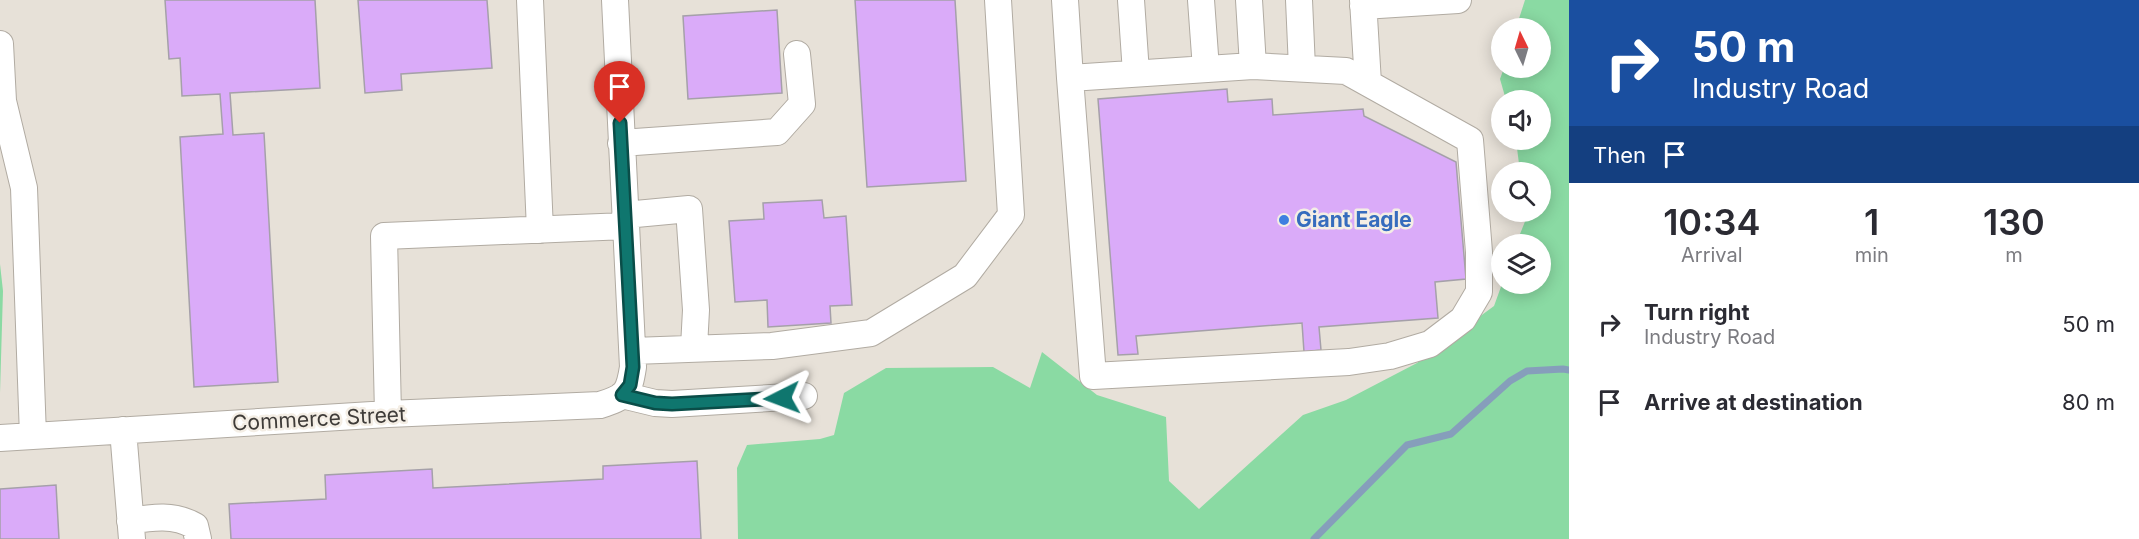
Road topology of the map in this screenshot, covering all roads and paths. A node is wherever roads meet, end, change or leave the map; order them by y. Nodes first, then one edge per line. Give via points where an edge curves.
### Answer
1 (530, 0) edge
2 (615, 0) edge
3 (998, 0) edge
4 (1065, 0) edge
5 (1131, 0) edge
6 (1201, 0) edge
7 (1249, 0) edge
8 (1299, 0) edge
9 (1458, 0) edge
10 (1363, 3) edge
11 (0, 44) edge
12 (797, 54) dead end
13 (1253, 66) junction
14 (1302, 68) junction
15 (1206, 69) junction
16 (1136, 73) junction
17 (1070, 78) junction
18 (1368, 83) junction
19 (1, 101) edge
20 (621, 143) junction
21 (625, 221) junction
22 (540, 230) junction
23 (694, 348) junction
24 (633, 351) junction
25 (626, 390) junction
26 (804, 396) dead end
27 (388, 414) junction
28 (123, 430) junction
29 (33, 436) junction
30 (0, 438) edge
31 (131, 530) edge
32 (198, 539) edge

1 - 22 street
2 - 20 street
3 - 23 street via 1011,215 965,276 871,333 772,346
4 - 17 street
5 - 16 street
6 - 15 street
7 - 13 street
8 - 14 street
9 - 10 street
10 - 18 street
11 - 19 street
12 - 20 street via 802,104 777,132
13 - 14 street
13 - 15 street
14 - 18 street via 1346,70
15 - 16 street
16 - 17 street
17 - 18 street via 1093,376 1349,362 1390,356 1430,344 1463,319 1479,292 1470,140
19 - 29 street via 24,188
20 - 21 street
21 - 22 street
21 - 23 street via 689,209 696,310
21 - 24 street
22 - 27 street via 384,236
23 - 24 street
24 - 25 street
25 - 26 street via 655,403 672,404
25 - 27 street, Commerce Street via 619,399 600,405
27 - 28 street, Commerce Street
28 - 29 street, Commerce Street
28 - 31 street
29 - 30 street, Commerce Street
31 - 32 street via 172,517 195,526

